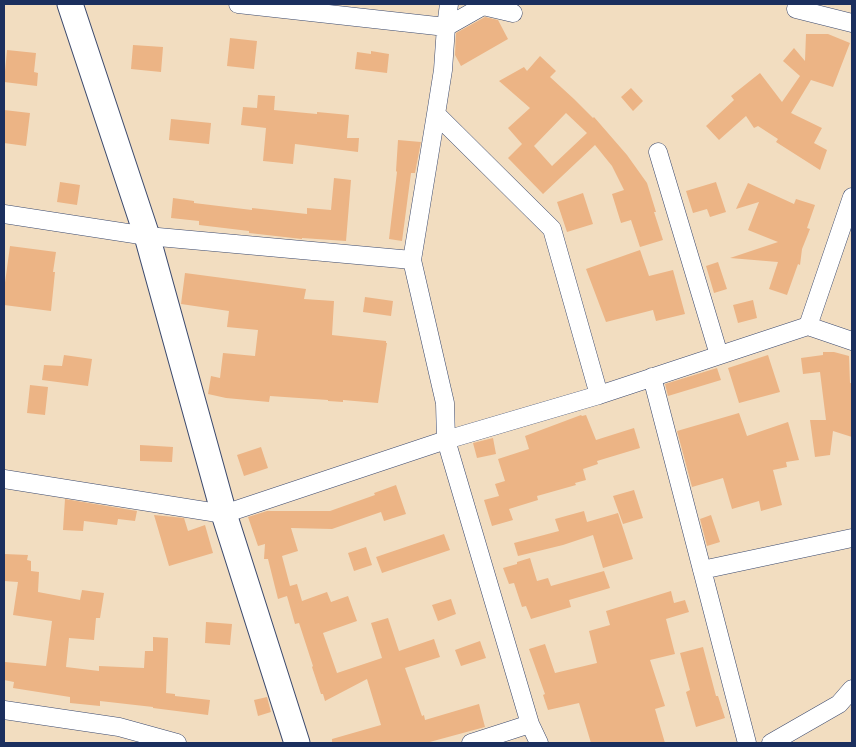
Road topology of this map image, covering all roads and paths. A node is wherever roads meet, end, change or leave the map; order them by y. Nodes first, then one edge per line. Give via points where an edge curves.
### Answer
1 (70, 4) edge
2 (238, 4) edge
3 (449, 4) edge
4 (796, 9) dead end
5 (513, 13) dead end
6 (852, 23) edge
7 (446, 27) junction
8 (436, 114) junction
9 (658, 152) dead end
10 (852, 197) edge
11 (4, 214) edge
12 (148, 236) junction
13 (412, 260) junction
14 (808, 326) junction
15 (852, 341) edge
16 (719, 355) junction
17 (652, 377) junction
18 (599, 395) junction
19 (446, 440) junction
20 (4, 479) edge
21 (224, 514) junction
22 (852, 538) edge
23 (702, 570) junction
24 (852, 689) edge
25 (4, 710) edge
26 (530, 724) junction
27 (177, 743) edge
28 (298, 743) edge
29 (471, 743) edge
30 (539, 743) edge
31 (747, 743) edge
32 (772, 743) edge

1 - 12 main road
2 - 7 street
3 - 7 street
4 - 6 street
5 - 7 street via 483,6
7 - 8 street
8 - 13 street
8 - 18 street via 552,229
9 - 16 street
10 - 14 street
11 - 12 street
12 - 13 street
12 - 21 main road
13 - 19 street via 445,403
14 - 15 street
14 - 16 street
16 - 17 street
17 - 18 street
17 - 23 street
18 - 19 street
19 - 21 street
19 - 26 street
20 - 21 street
21 - 28 main road
22 - 23 street
23 - 31 street
24 - 32 street via 839,704
25 - 27 street via 120,727
26 - 29 street
26 - 30 street

